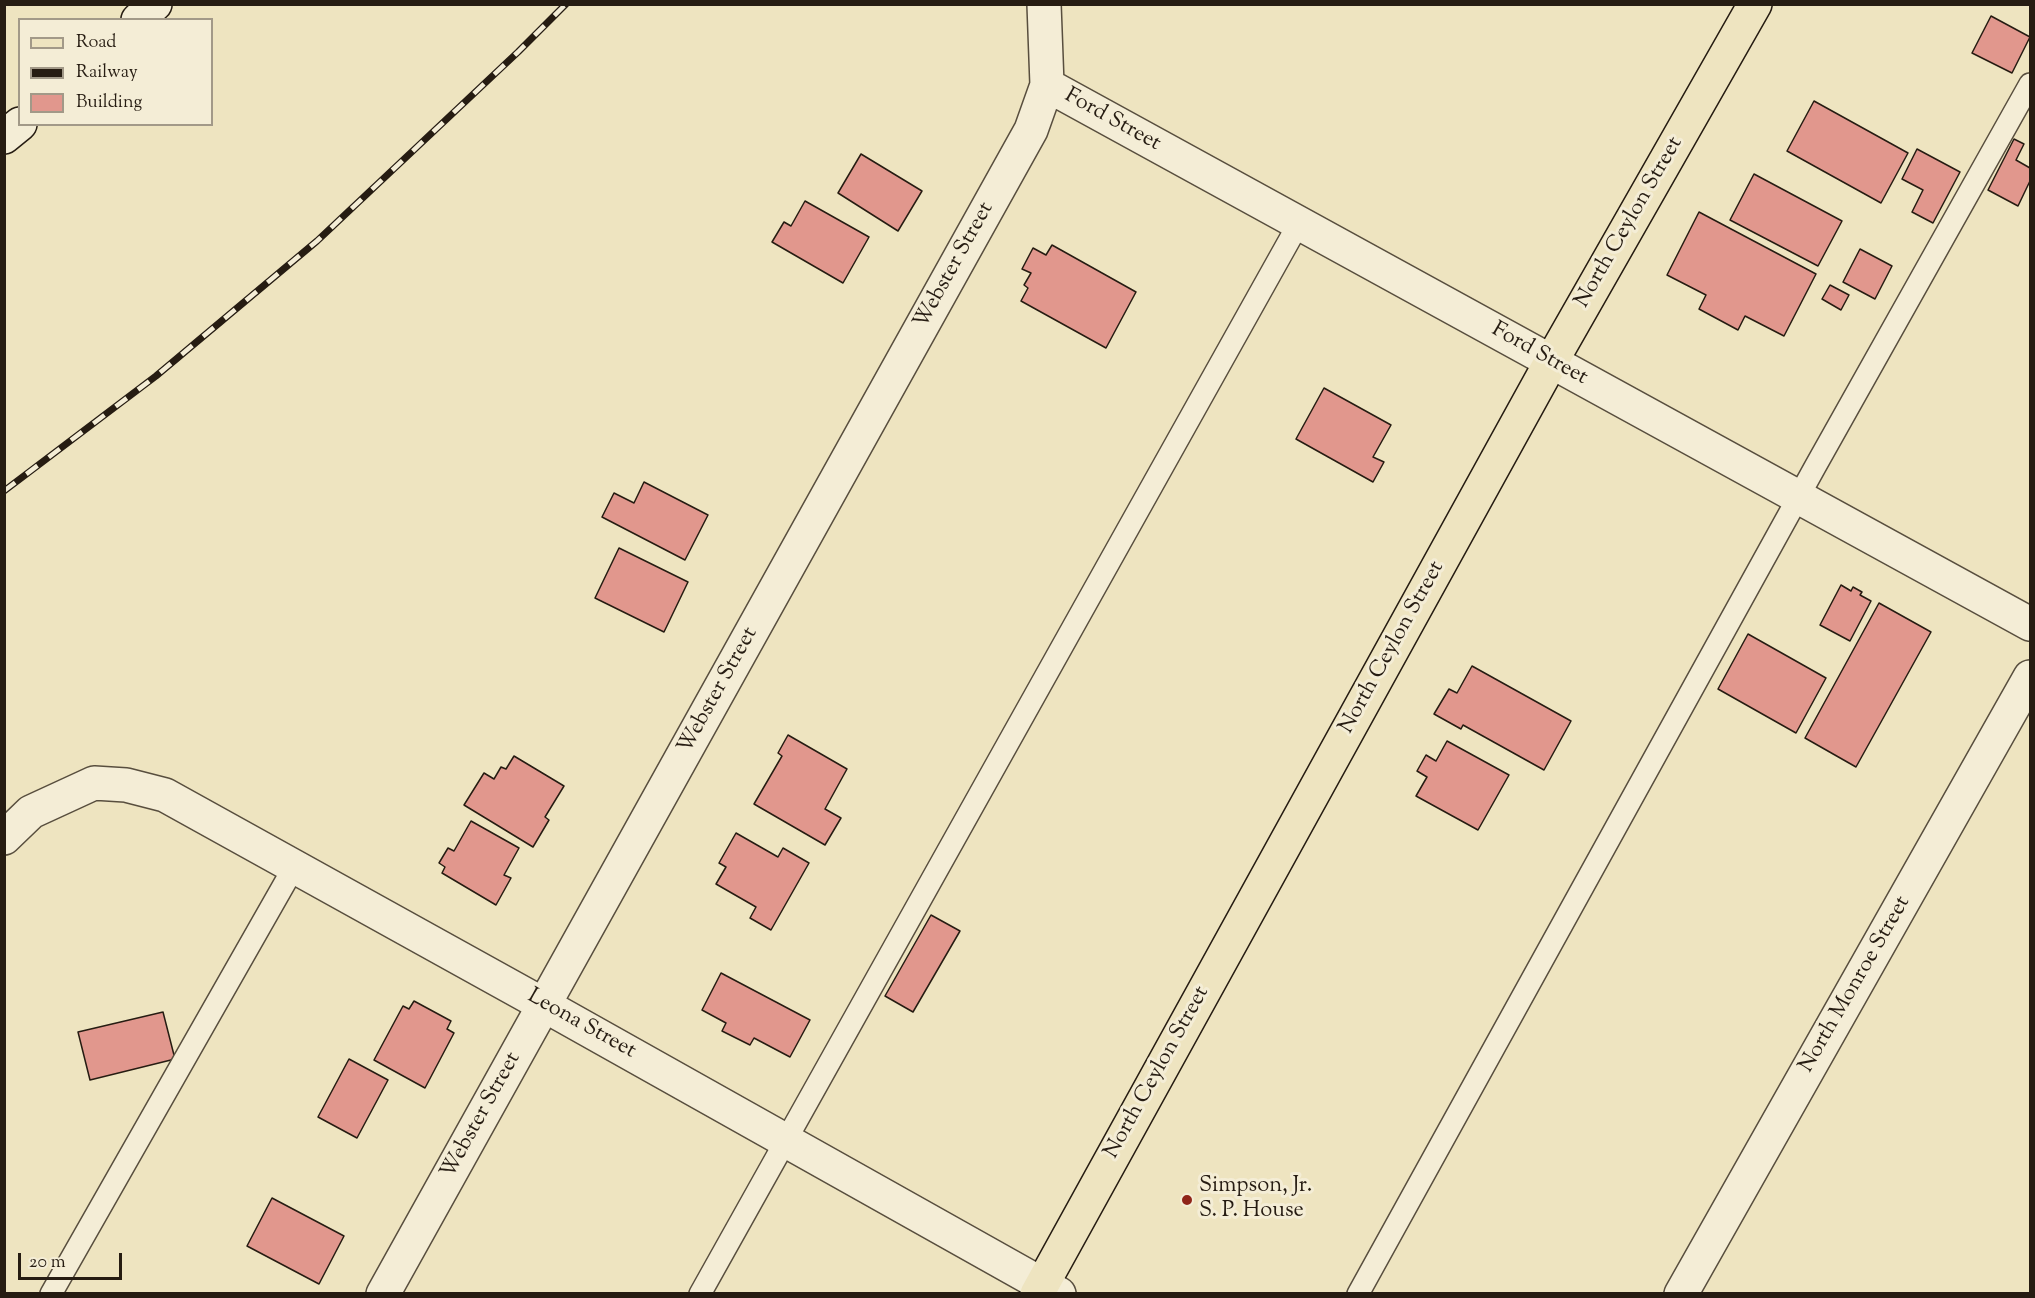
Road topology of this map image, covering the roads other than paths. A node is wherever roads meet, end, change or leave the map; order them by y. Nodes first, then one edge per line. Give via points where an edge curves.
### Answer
1 (155, 4) edge
2 (1044, 4) edge
3 (1755, 4) edge
4 (140, 18) edge
5 (2031, 84) edge
6 (1047, 85) junction
7 (18, 126) edge
8 (4, 137) edge
9 (1299, 223) junction
10 (1551, 362) junction
11 (1798, 498) junction
12 (2031, 624) edge
13 (2031, 677) edge
14 (4, 838) edge
15 (294, 867) junction
16 (544, 1005) junction
17 (786, 1140) junction
18 (1046, 1290) edge
19 (51, 1293) edge
20 (383, 1293) edge
21 (700, 1293) edge
22 (1358, 1293) edge
23 (1681, 1293) edge

1 - 4 street
2 - 6 street
3 - 10 main road, North Ceylon Street
5 - 11 lane
6 - 9 street, Ford Street
6 - 16 street, Webster Street via 1025,140
7 - 8 street
9 - 10 street, Ford Street
9 - 17 lane
10 - 11 street, Ford Street
10 - 18 main road, North Ceylon Street
11 - 12 street, Ford Street
11 - 22 lane
13 - 23 street, North Monroe Street
14 - 15 street, Leona Street via 32,812 94,783 126,785 165,795
15 - 16 street, Leona Street
15 - 19 lane
16 - 17 street, Leona Street
16 - 20 street, Webster Street
17 - 18 street, Leona Street
17 - 21 lane

